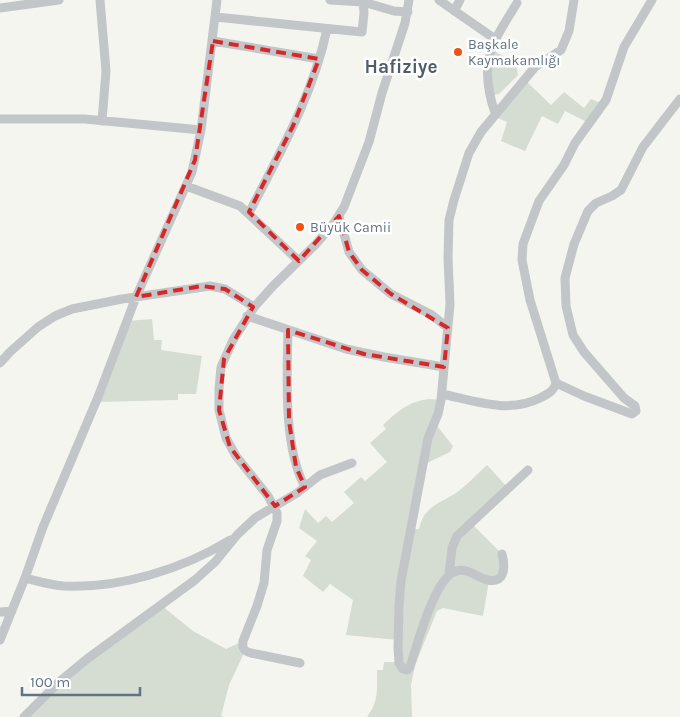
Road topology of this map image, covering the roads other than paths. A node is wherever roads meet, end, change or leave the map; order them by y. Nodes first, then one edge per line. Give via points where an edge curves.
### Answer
1 (59, 0) edge
2 (100, 0) edge
3 (218, 0) edge
4 (330, 0) edge
5 (409, 0) edge
6 (439, 0) edge
7 (460, 0) edge
8 (574, 0) edge
9 (652, 0) edge
10 (33, 1) edge
11 (363, 1) edge
12 (517, 3) dead end
13 (0, 8) edge
14 (408, 12) junction
15 (454, 12) junction
16 (216, 17) junction
17 (326, 28) junction
18 (495, 40) junction
19 (213, 41) junction
20 (319, 59) junction
21 (680, 99) edge
22 (495, 113) junction
23 (0, 119) edge
24 (102, 121) junction
25 (201, 130) junction
26 (186, 186) junction
27 (248, 213) junction
28 (339, 216) junction
29 (299, 261) junction
30 (136, 297) junction
31 (254, 307) junction
32 (247, 316) junction
33 (448, 328) junction
34 (288, 330) junction
35 (0, 364) edge
36 (444, 367) junction
37 (556, 382) junction
38 (442, 394) junction
39 (352, 463) dead end
40 (528, 470) dead end
41 (305, 487) junction
42 (275, 506) junction
43 (237, 536) junction
44 (502, 554) dead end
45 (449, 575) junction
46 (25, 578) junction
47 (12, 611) junction
48 (0, 612) edge
49 (0, 640) edge
50 (300, 663) dead end
51 (24, 717) edge

1 - 10 street
2 - 24 street via 106,71
3 - 16 street
4 - 11 street
5 - 14 street
6 - 15 street
7 - 15 street
8 - 22 street via 569,31 561,50 535,68
9 - 37 street via 624,47 606,100 542,196 524,237 522,260 528,292
10 - 13 street
11 - 14 street
11 - 17 street via 362,32
12 - 18 street
14 - 28 street via 362,160
15 - 18 street
16 - 17 street
16 - 19 street
17 - 20 street
18 - 22 street via 486,78
19 - 20 street
19 - 25 street
20 - 27 street via 293,126
21 - 37 street via 643,147 621,190 596,203 588,212 574,244 565,278 566,306 573,335 636,411 629,414
22 - 33 street via 472,148 450,211
23 - 24 street
24 - 25 street
25 - 26 street
26 - 27 street via 233,202
26 - 30 street
27 - 29 street
28 - 29 street
28 - 33 street via 349,252 362,270 392,294 432,315
29 - 31 street
30 - 31 street via 218,286
30 - 35 street via 72,309 55,316 28,335
30 - 46 street
31 - 32 street
32 - 34 street
32 - 42 street via 221,368 219,410 222,429 230,447
33 - 36 street
34 - 36 street via 364,354
34 - 41 street via 289,421 296,468
36 - 38 street
37 - 38 street via 545,396 514,406 492,405
38 - 45 street via 428,438 399,595 398,657 404,669 410,666 434,599
39 - 41 street via 326,472
40 - 45 street via 457,536
41 - 42 street
42 - 43 street via 255,518
42 - 50 street via 278,516 267,550 264,582 243,647 251,654
43 - 46 street via 197,558 125,582 61,586
43 - 51 street via 195,580 76,668
44 - 45 street via 504,571 493,580 463,570
46 - 47 street
47 - 48 street
47 - 49 street

